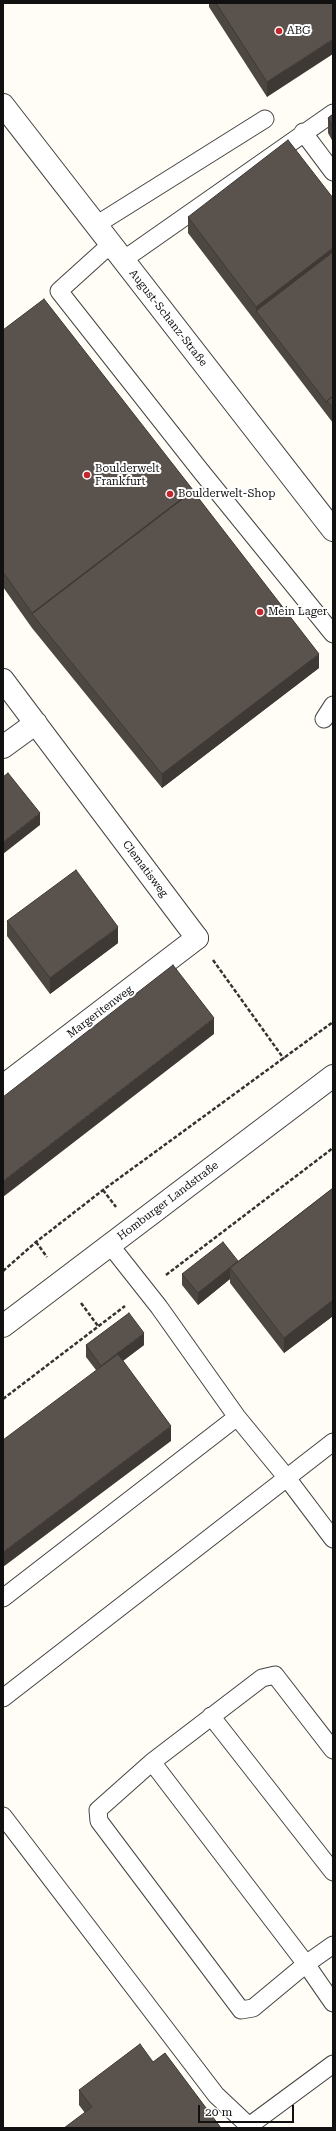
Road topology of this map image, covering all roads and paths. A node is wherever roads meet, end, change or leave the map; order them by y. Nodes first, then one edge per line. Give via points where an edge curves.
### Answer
1 (3, 105) edge
2 (333, 112) edge
3 (265, 119) dead end
4 (303, 132) junction
5 (333, 172) edge
6 (96, 225) junction
7 (117, 252) junction
8 (333, 530) edge
9 (333, 634) edge
10 (3, 680) edge
11 (36, 723) junction
12 (3, 747) edge
13 (197, 938) junction
14 (333, 1022) edge
15 (284, 1059) junction
16 (333, 1076) edge
17 (3, 1086) edge
18 (333, 1148) edge
19 (110, 1245) junction
20 (172, 1270) dead end
21 (3, 1271) edge
22 (116, 1313) dead end
23 (3, 1326) edge
24 (3, 1399) edge
25 (237, 1417) junction
26 (333, 1442) edge
27 (287, 1478) junction
28 (333, 1539) edge
29 (3, 1598) edge
30 (3, 1698) edge
31 (211, 1716) junction
32 (333, 1750) edge
33 (152, 1762) junction
34 (3, 1816) edge
35 (333, 1872) edge
36 (333, 1945) edge
37 (306, 1964) junction
38 (333, 2003) edge
39 (333, 2064) edge
40 (250, 2127) edge

1 - 6 street, August-Schanz-Straße
2 - 4 lane
3 - 6 lane
4 - 5 lane
4 - 7 lane
6 - 7 street, August-Schanz-Straße
7 - 8 street, August-Schanz-Straße
7 - 9 lane via 59,290
10 - 11 street, Clematisweg
11 - 12 street
11 - 13 street, Clematisweg
13 - 15 path
13 - 17 street, Margeritenweg
14 - 15 path
15 - 21 path via 103,1190
16 - 19 street, Homburger Landstraße
18 - 20 path
19 - 23 street, Homburger Landstraße
19 - 25 lane via 159,1307
22 - 24 path
25 - 27 lane
25 - 29 lane
26 - 27 lane
27 - 28 lane
27 - 30 lane
31 - 32 lane via 262,1678 275,1675
31 - 33 lane
31 - 35 lane
33 - 37 lane
33 - 37 lane via 98,1810 99,1821 241,2010 253,2008
34 - 40 lane via 216,2095
36 - 37 lane
37 - 38 lane
39 - 40 lane

